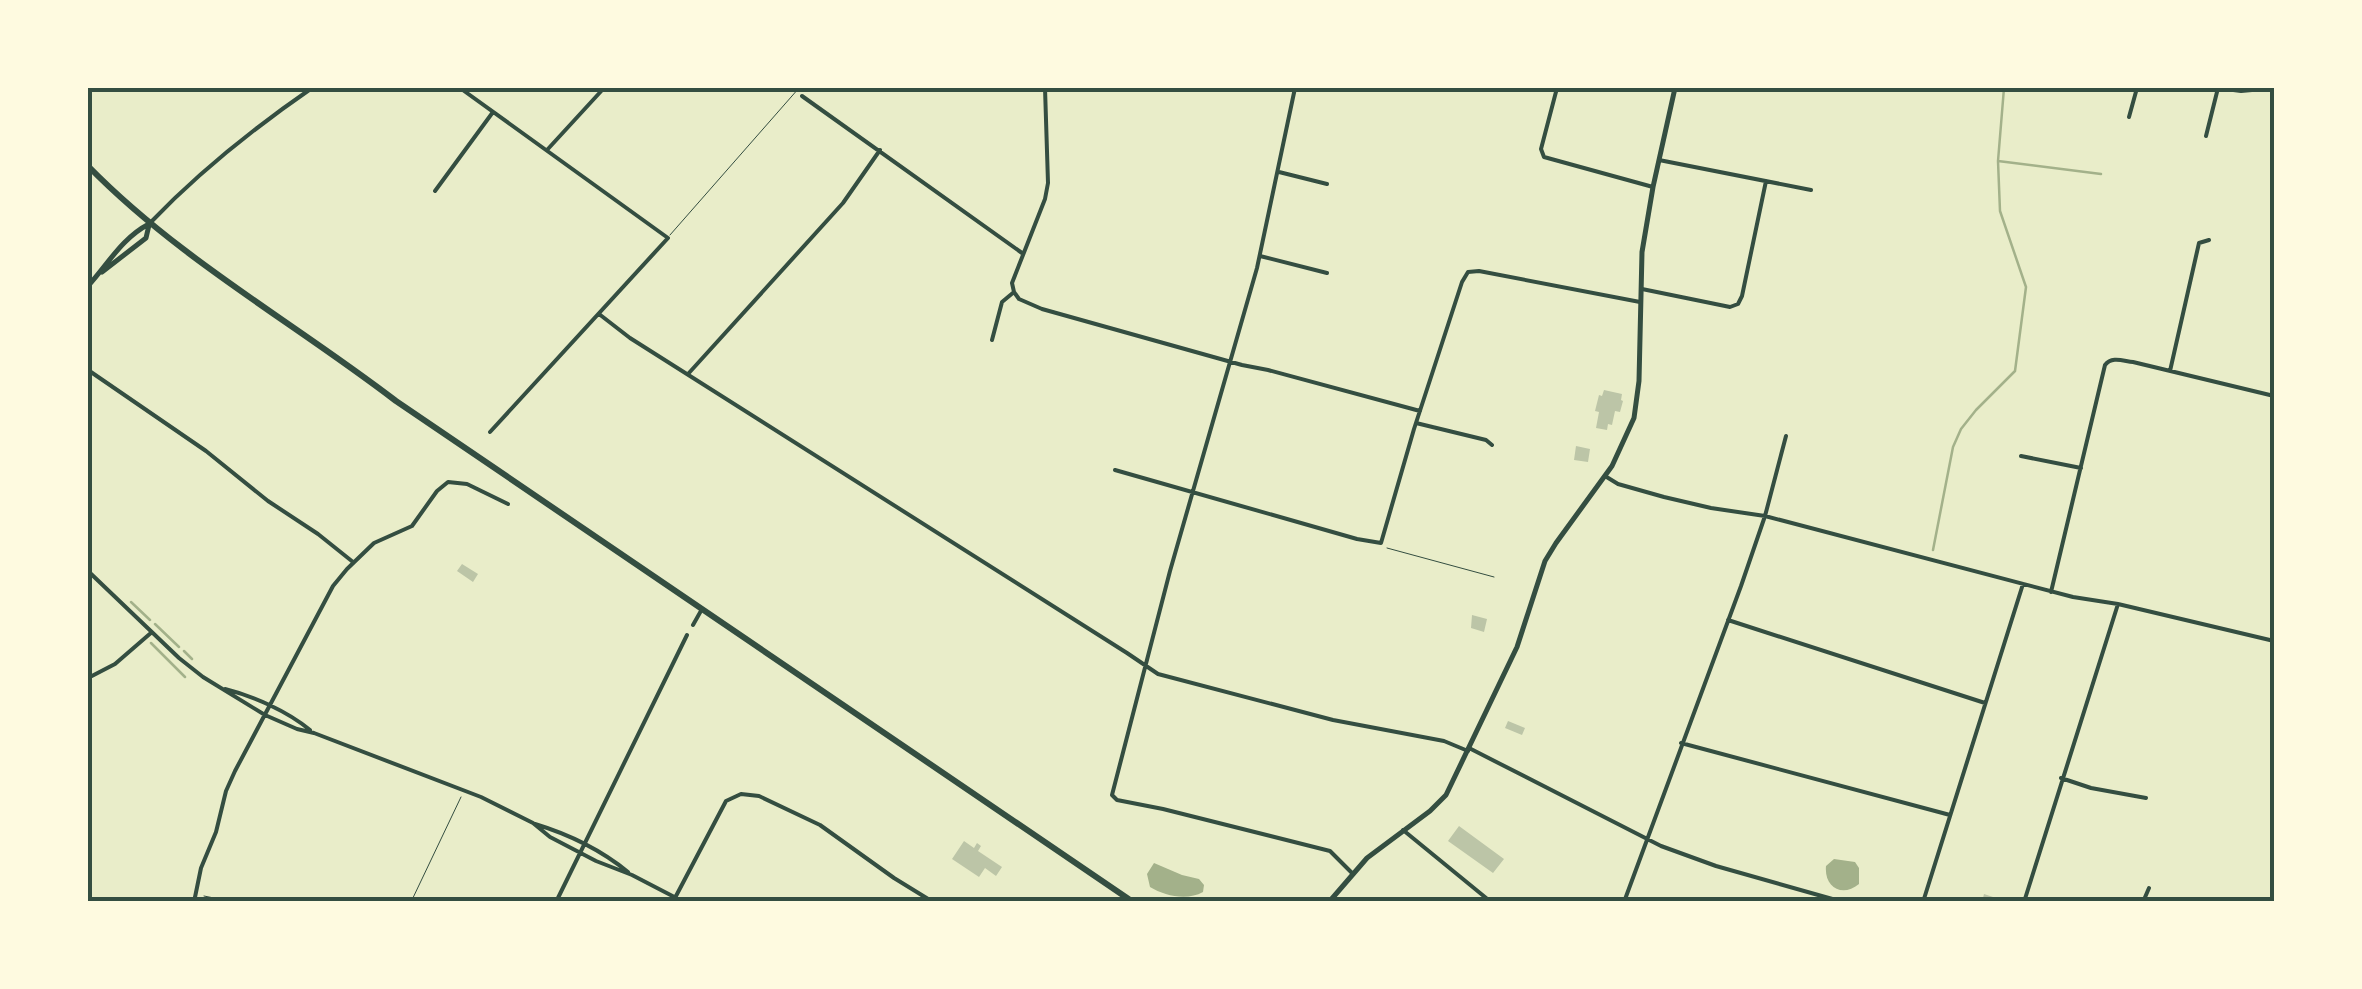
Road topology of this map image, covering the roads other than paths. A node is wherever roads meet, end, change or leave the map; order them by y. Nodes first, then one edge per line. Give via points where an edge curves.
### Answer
1 (312, 88) edge
2 (460, 88) edge
3 (604, 88) edge
4 (799, 88) edge
5 (1046, 88) edge
6 (1294, 88) edge
7 (1557, 88) edge
8 (1675, 88) edge
9 (2136, 88) edge
10 (2218, 88) edge
11 (2274, 88) edge
12 (802, 96) dead end
13 (493, 112) junction
14 (2128, 117) dead end
15 (2206, 136) dead end
16 (548, 150) junction
17 (880, 150) junction
18 (1659, 160) junction
19 (88, 166) edge
20 (1279, 172) junction
21 (1766, 181) junction
22 (1327, 184) dead end
23 (1653, 187) junction
24 (1811, 190) dead end
25 (436, 191) dead end
26 (149, 224) junction
27 (668, 238) junction
28 (2209, 240) dead end
29 (1023, 254) junction
30 (1260, 256) junction
31 (1327, 273) dead end
32 (99, 274) junction
33 (88, 286) edge
34 (1641, 289) junction
35 (1014, 292) junction
36 (1640, 302) junction
37 (599, 314) junction
38 (992, 340) dead end
39 (1230, 361) junction
40 (88, 370) edge
41 (2170, 372) junction
42 (688, 374) junction
43 (2274, 396) edge
44 (1420, 411) junction
45 (1416, 422) junction
46 (490, 432) dead end
47 (1786, 436) dead end
48 (1492, 444) dead end
49 (2021, 456) dead end
50 (2081, 468) junction
51 (1115, 470) dead end
52 (1606, 476) junction
53 (1193, 492) junction
54 (508, 504) dead end
55 (1765, 516) junction
56 (353, 562) junction
57 (88, 572) edge
58 (2023, 584) junction
59 (2051, 592) junction
60 (2118, 604) junction
61 (702, 609) junction
62 (1728, 620) junction
63 (693, 626) dead end
64 (152, 632) junction
65 (688, 634) dead end
66 (2274, 641) edge
67 (1145, 666) junction
68 (88, 678) edge
69 (222, 688) junction
70 (1985, 703) junction
71 (270, 706) junction
72 (265, 715) junction
73 (314, 733) junction
74 (1682, 742) junction
75 (1469, 750) junction
76 (2061, 778) junction
77 (2146, 798) dead end
78 (1950, 815) junction
79 (533, 824) junction
80 (1403, 830) junction
81 (1646, 839) junction
82 (584, 844) junction
83 (580, 853) junction
84 (1352, 873) junction
85 (632, 875) junction
86 (2149, 888) dead end
87 (675, 897) junction
88 (195, 898) edge
89 (556, 902) edge
90 (684, 902) edge
91 (932, 902) edge
92 (1132, 902) edge
93 (1329, 902) edge
94 (1490, 902) edge
95 (1624, 902) edge
96 (1843, 902) edge
97 (1923, 902) edge
98 (2024, 902) edge
99 (2143, 902) edge

1 - 26 street via 192,180
2 - 13 street
3 - 16 street
4 - 27 lane
5 - 29 street via 1048,183
6 - 20 street
7 - 23 street via 1544,157
8 - 18 street
9 - 14 street
10 - 11 street
10 - 15 street
12 - 17 street
13 - 16 street
13 - 25 street
16 - 27 street
17 - 29 street
17 - 42 street via 842,204
18 - 21 street
18 - 23 street
19 - 26 main road
20 - 22 street
20 - 30 street
21 - 24 street
21 - 34 street via 1738,304
23 - 34 street
26 - 32 street
26 - 32 street via 146,238
26 - 61 main road
27 - 37 street
28 - 41 street via 2199,244
29 - 35 street
30 - 31 street
30 - 39 street
32 - 33 street
34 - 36 street
35 - 38 street via 1002,302
35 - 39 street via 1019,300 1068,317
36 - 44 street via 1468,272
36 - 52 street via 1636,410
37 - 42 street
37 - 46 street
39 - 44 street
39 - 53 street
40 - 56 street
41 - 43 street
41 - 50 street via 2114,359 2105,365
42 - 67 street
44 - 45 street
45 - 48 street
45 - 53 street via 1381,543
47 - 55 street
49 - 50 street
50 - 59 street
51 - 53 street
52 - 55 street via 1664,497
52 - 75 street via 1545,562 1517,647
53 - 67 street
54 - 56 street via 448,482 412,526 374,543
55 - 58 street
55 - 62 street
56 - 71 street via 333,586
57 - 64 street
58 - 59 street
58 - 70 street
59 - 60 street
60 - 66 street
60 - 76 street
61 - 63 street
61 - 92 main road
62 - 70 street
62 - 74 street
64 - 68 street
64 - 69 street
65 - 82 street
67 - 75 street via 1194,684
67 - 84 street via 1113,797 1330,851
69 - 71 street
69 - 72 street
70 - 78 street
71 - 72 street
71 - 73 street
72 - 73 street
72 - 88 street via 226,791
73 - 79 street
74 - 78 street
74 - 81 street
75 - 80 street via 1446,796
75 - 81 street
76 - 77 street
76 - 98 street
78 - 97 street
79 - 82 street
79 - 83 street
80 - 84 street
80 - 94 street
81 - 95 street
81 - 96 street
82 - 83 street
82 - 85 street
83 - 85 street
83 - 89 street
84 - 93 street
85 - 87 street
86 - 99 street
87 - 90 street
87 - 91 street via 726,801 741,794 820,824

